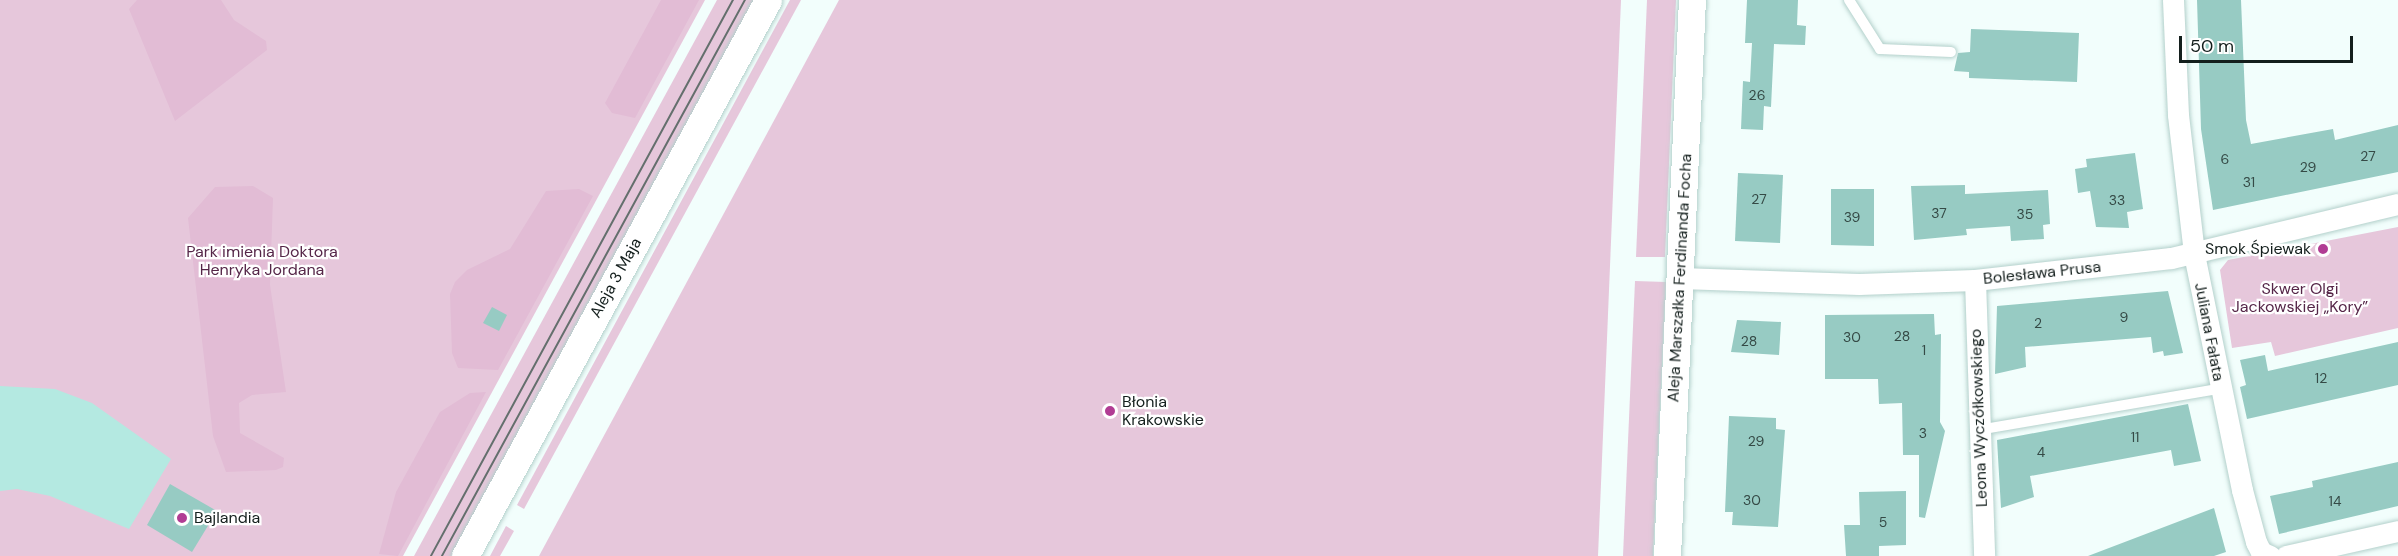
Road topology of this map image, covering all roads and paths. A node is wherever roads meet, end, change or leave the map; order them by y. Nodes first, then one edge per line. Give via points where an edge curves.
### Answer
1 (768, 0) edge
2 (1692, 0) edge
3 (1849, 0) edge
4 (2173, 0) edge
5 (1951, 52) dead end
6 (2398, 204) edge
7 (2194, 254) junction
8 (1680, 278) junction
9 (1975, 280) junction
10 (2219, 389) junction
11 (1978, 430) junction
12 (2398, 531) edge
13 (2266, 554) edge
14 (465, 556) edge
15 (1668, 556) edge
16 (1984, 556) edge
17 (2286, 556) edge

1 - 14 street, Aleja 3 Maja
2 - 8 street, Aleja Marszałka Ferdinanda Focha
3 - 5 lane via 1880,49
4 - 7 street, Juliana Fałata via 2178,116
6 - 7 street, Bolesława Prusa
7 - 9 street, Bolesława Prusa
7 - 10 street, Juliana Fałata
8 - 9 street, Bolesława Prusa via 1859,284
8 - 15 street, Aleja Marszałka Ferdinanda Focha
9 - 11 street, Leona Wyczółkowskiego
10 - 11 lane
10 - 13 street, Juliana Fałata
11 - 16 street, Leona Wyczółkowskiego
12 - 17 street

